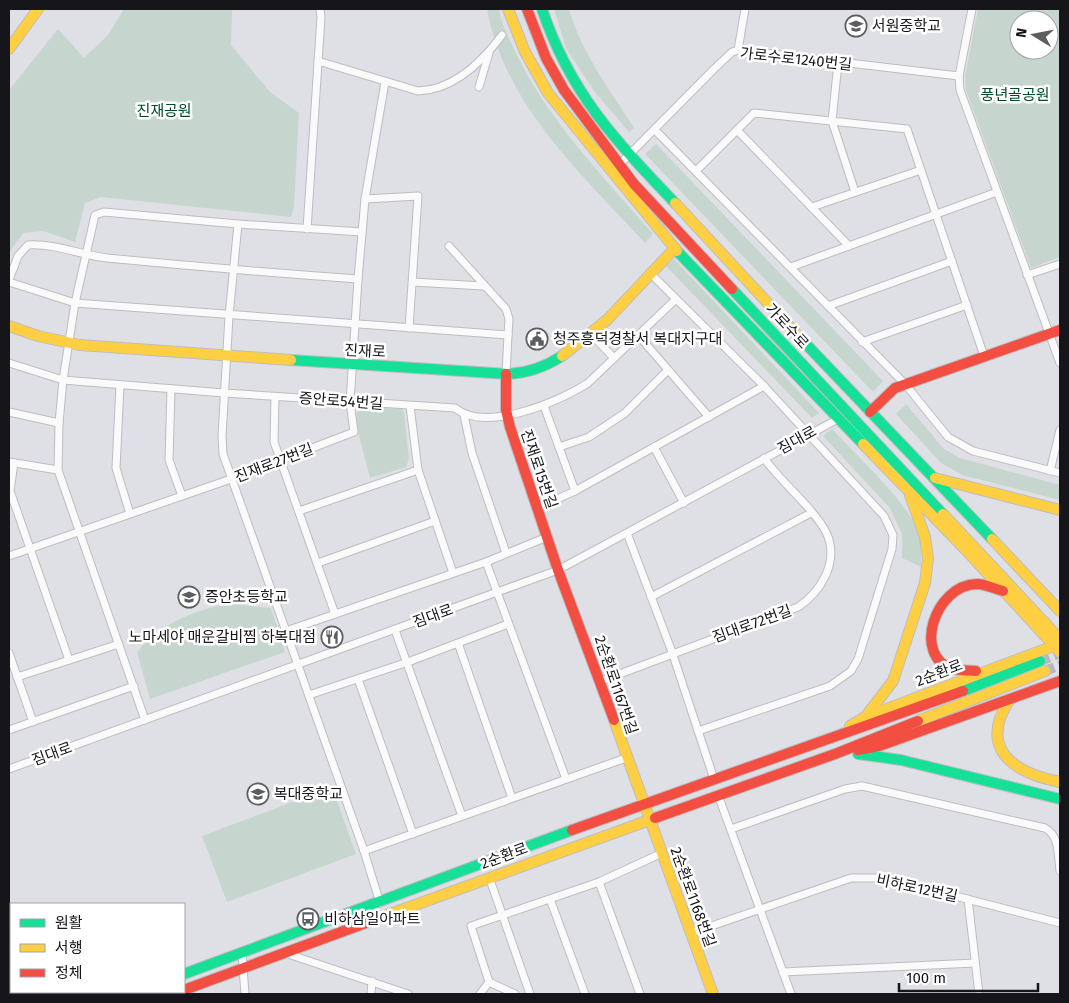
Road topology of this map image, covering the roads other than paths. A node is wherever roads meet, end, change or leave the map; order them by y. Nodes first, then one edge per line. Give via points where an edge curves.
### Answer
1 (38, 9) edge
2 (320, 9) edge
3 (508, 9) edge
4 (527, 9) edge
5 (542, 9) edge
6 (745, 9) edge
7 (972, 9) edge
8 (502, 36) dead end
9 (9, 49) edge
10 (738, 50) junction
11 (489, 52) junction
12 (318, 61) junction
13 (838, 63) junction
14 (960, 76) junction
15 (385, 82) junction
16 (479, 87) dead end
17 (832, 121) junction
18 (572, 125) junction
19 (655, 130) junction
20 (737, 130) junction
21 (630, 156) junction
22 (620, 165) junction
23 (697, 170) junction
24 (921, 170) junction
25 (634, 184) junction
26 (855, 192) junction
27 (997, 192) junction
28 (365, 199) junction
29 (812, 208) junction
30 (644, 209) junction
31 (936, 215) junction
32 (238, 224) junction
33 (307, 229) junction
34 (362, 232) junction
35 (449, 246) dead end
36 (849, 246) junction
37 (675, 248) junction
38 (86, 256) junction
39 (952, 261) junction
40 (1060, 264) edge
41 (790, 267) junction
42 (233, 271) junction
43 (650, 273) junction
44 (1027, 275) junction
45 (358, 279) junction
46 (9, 281) edge
47 (412, 282) junction
48 (483, 286) junction
49 (676, 299) junction
50 (75, 303) junction
51 (828, 306) junction
52 (967, 306) junction
53 (229, 316) junction
54 (356, 324) junction
55 (9, 326) edge
56 (410, 328) junction
57 (1060, 330) edge
58 (591, 334) junction
59 (1049, 334) junction
60 (508, 335) junction
61 (638, 335) junction
62 (862, 342) junction
63 (69, 343) junction
64 (984, 356) junction
65 (227, 357) junction
66 (614, 358) junction
67 (9, 363) edge
68 (1060, 363) edge
69 (354, 366) junction
70 (668, 370) junction
71 (506, 374) junction
72 (63, 380) junction
73 (120, 384) junction
74 (905, 384) junction
75 (764, 386) junction
76 (171, 389) junction
77 (224, 394) junction
78 (275, 397) junction
79 (350, 402) junction
80 (410, 406) junction
81 (544, 406) junction
82 (9, 412) edge
83 (870, 412) junction
84 (464, 415) junction
85 (507, 417) junction
86 (708, 417) junction
87 (838, 419) junction
88 (59, 423) junction
89 (1060, 430) edge
90 (809, 434) junction
91 (559, 447) junction
92 (654, 447) junction
93 (764, 458) junction
94 (280, 460) junction
95 (11, 462) edge
96 (58, 470) junction
97 (418, 470) junction
98 (1050, 471) junction
99 (1060, 474) edge
100 (933, 478) junction
101 (231, 479) junction
102 (908, 490) junction
103 (575, 491) junction
104 (182, 496) junction
105 (684, 503) junction
106 (537, 508) junction
107 (1060, 510) edge
108 (298, 512) junction
109 (811, 513) junction
110 (130, 514) junction
111 (435, 521) junction
112 (80, 532) junction
113 (627, 533) junction
114 (547, 537) junction
115 (29, 550) junction
116 (506, 553) junction
117 (9, 556) edge
118 (486, 562) junction
119 (318, 563) junction
120 (558, 570) junction
121 (452, 573) junction
122 (496, 593) junction
123 (1006, 593) junction
124 (651, 597) junction
125 (1048, 598) junction
126 (1060, 605) edge
127 (1034, 611) junction
128 (1060, 611) edge
129 (335, 614) junction
130 (508, 624) junction
131 (395, 630) junction
132 (286, 631) junction
133 (119, 644) junction
134 (458, 644) junction
135 (1059, 645) edge
136 (9, 652) edge
137 (672, 652) junction
138 (69, 660) junction
139 (1040, 660) tunnel mouth
140 (408, 662) junction
141 (299, 665) junction
142 (1002, 665) junction
143 (1044, 671) tunnel mouth
144 (17, 677) junction
145 (358, 679) junction
146 (601, 681) junction
147 (1060, 681) edge
148 (134, 686) junction
149 (309, 694) junction
150 (1010, 699) junction
151 (865, 717) junction
152 (146, 720) junction
153 (33, 722) junction
154 (9, 730) edge
155 (698, 732) junction
156 (831, 737) junction
157 (835, 754) junction
158 (626, 758) junction
159 (9, 770) edge
160 (566, 779) junction
161 (714, 779) junction
162 (1060, 782) edge
163 (718, 795) junction
164 (512, 798) junction
165 (1060, 798) edge
166 (645, 811) junction
167 (462, 816) junction
168 (731, 829) junction
169 (414, 834) junction
170 (364, 851) junction
171 (662, 853) junction
172 (1060, 871) edge
173 (489, 877) junction
174 (599, 882) junction
175 (550, 899) junction
176 (968, 900) junction
177 (380, 903) junction
178 (760, 909) junction
179 (502, 916) junction
180 (1060, 923) edge
181 (691, 933) junction
182 (285, 952) junction
183 (242, 953) junction
184 (976, 963) junction
185 (244, 968) junction
186 (783, 972) junction
187 (185, 974) edge
188 (372, 981) junction
189 (489, 982) junction
190 (185, 990) edge
191 (245, 994) edge
192 (371, 994) edge
193 (408, 994) edge
194 (480, 994) edge
195 (515, 994) edge
196 (530, 994) edge
197 (585, 994) edge
198 (640, 994) edge
199 (713, 994) edge
200 (791, 994) edge
201 (979, 994) edge

1 - 9 main road
2 - 12 street
3 - 18 main road via 531,67
4 - 22 main road, 가로수로 via 546,58 564,90
5 - 21 main road, 가로수로 via 557,52 571,78
6 - 10 street
7 - 14 street
8 - 11 street
10 - 13 street, 가로수로1240번길
10 - 19 street, 가로수로1240번길 via 732,52
11 - 15 street via 449,84 432,90 418,91
11 - 16 street
12 - 15 street
12 - 33 street
13 - 14 street, 가로수로1240번길
13 - 17 street
14 - 27 street via 960,90
15 - 28 street, 진재로27번길
17 - 20 street via 754,113
17 - 24 street via 906,129
17 - 26 street
18 - 22 main road
18 - 30 main road
19 - 21 street, 가로수로1240번길
19 - 23 street
20 - 23 street
20 - 29 street
21 - 22 street, 가로수로1240번길
21 - 83 main road, 가로수로
22 - 25 main road, 가로수로
23 - 41 street
24 - 26 street
24 - 31 street
25 - 30 main road
25 - 127 main road, 가로수로
26 - 29 street
27 - 31 street
27 - 44 street
28 - 34 street, 진재로27번길
28 - 47 street via 418,196
29 - 36 street
30 - 37 main road, 가로수로
31 - 36 street
31 - 39 street
32 - 33 street
32 - 38 street via 104,212 95,215
32 - 42 street
33 - 34 street
34 - 45 street, 진재로27번길
35 - 48 street
36 - 41 street
37 - 43 main road, 진재로
37 - 87 main road, 가로수로
38 - 42 street
38 - 46 street via 41,244 28,245 18,256
38 - 50 street
39 - 51 street
39 - 52 street
40 - 44 street
41 - 51 street
42 - 45 street
42 - 53 street
43 - 49 street
43 - 58 main road, 진재로
44 - 59 street
45 - 54 street, 진재로27번길
46 - 50 street
47 - 48 street
47 - 56 street
48 - 60 street via 506,310
49 - 61 street, 증안로54번길
49 - 75 street
50 - 53 street
50 - 63 street
51 - 62 street
52 - 62 street
52 - 64 street
53 - 54 street
53 - 65 street
54 - 56 street
54 - 69 street, 진재로27번길
55 - 63 main road, 진재로
56 - 60 street
57 - 59 main road
58 - 66 street
58 - 71 main road, 진재로 via 544,368
59 - 64 main road
59 - 68 street
60 - 71 street
61 - 66 street, 증안로54번길
61 - 70 street
62 - 74 street
63 - 65 main road, 진재로
63 - 72 street
64 - 74 main road
65 - 69 main road, 진재로
65 - 77 street
66 - 81 street, 증안로54번길 via 572,394
67 - 72 street, 증안로54번길
69 - 71 main road, 진재로
69 - 79 street, 진재로27번길
70 - 86 street
70 - 91 street via 625,413 589,438
71 - 85 main road, 진재로15번길
72 - 73 street, 증안로54번길
72 - 88 street
73 - 76 street, 증안로54번길
73 - 110 street via 116,468
74 - 83 main road via 895,388
74 - 98 street via 948,437 959,445
75 - 86 street
75 - 90 street
76 - 77 street, 증안로54번길
76 - 104 street via 169,460
77 - 78 street, 증안로54번길
77 - 101 street via 224,454
78 - 79 street, 증안로54번길
78 - 94 street via 274,442
79 - 80 street, 증안로54번길
79 - 94 street, 진재로27번길 via 354,432
80 - 84 street, 증안로54번길 via 455,408
80 - 97 street
81 - 85 street, 증안로54번길
81 - 91 street
82 - 88 street
83 - 100 main road, 가로수로
84 - 85 street, 증안로54번길
84 - 116 street via 472,453
85 - 106 main road, 진재로15번길
86 - 92 street
87 - 90 street, 짐대로
87 - 102 main road, 가로수로
88 - 96 street
89 - 98 street
90 - 93 street, 짐대로
90 - 155 street via 884,516 893,535 892,549 858,659 852,671 830,686
91 - 103 street
92 - 103 street
92 - 105 street
93 - 105 street, 짐대로
93 - 109 street, 짐대로72번길
94 - 101 street, 진재로27번길
94 - 108 street
95 - 96 street
95 - 115 street via 10,491
96 - 112 street
97 - 108 street
97 - 111 street
98 - 99 street
100 - 107 main road
100 - 125 main road, 가로수로
101 - 104 street, 진재로27번길
101 - 132 street
102 - 123 main road, 가로수로
102 - 151 main road via 925,537 928,558 925,584 893,681
103 - 106 street
104 - 110 street, 진재로27번길
105 - 113 street, 짐대로
106 - 114 main road, 진재로15번길
108 - 119 street
109 - 124 street
109 - 137 street, 짐대로72번길 via 826,532 830,550 827,572 812,598 798,607
110 - 112 street, 진재로27번길
111 - 119 street
111 - 121 street
112 - 115 street, 진재로27번길
112 - 133 street
113 - 120 street, 짐대로
113 - 124 street
114 - 116 street
114 - 120 main road, 진재로15번길
115 - 117 street, 진재로27번길
115 - 138 street
116 - 118 street
118 - 121 street
118 - 122 street
119 - 129 street
120 - 122 street, 짐대로
120 - 146 main road, 2순환로1167번길
121 - 129 street
122 - 130 street
122 - 131 street, 짐대로
123 - 135 main road, 가로수로
123 - 142 main road via 980,586 968,586 952,592 936,608 930,632 934,650 950,669 970,672
124 - 137 street
125 - 126 main road
125 - 127 main road via 1047,610 1042,613
125 - 128 main road, 가로수로
127 - 135 main road, 가로수로
129 - 132 street
130 - 134 street
130 - 160 street
131 - 140 street
131 - 141 street, 짐대로
132 - 141 street
133 - 138 street
133 - 148 street
134 - 140 street
134 - 164 street
135 - 142 main road, 2순환로
136 - 144 street
137 - 146 street, 짐대로72번길
137 - 155 street
138 - 144 street
139 - 156 main road, 2순환로 via 931,703
140 - 145 street
140 - 167 street
141 - 149 street
141 - 152 street, 짐대로
142 - 151 main road, 2순환로
143 - 157 main road, 2순환로
144 - 153 street
145 - 149 street
145 - 169 street
146 - 158 main road, 2순환로1167번길
147 - 150 main road, 2순환로
148 - 152 street
148 - 153 street
149 - 170 street
150 - 157 main road, 2순환로 via 879,746
150 - 162 main road via 998,724 998,745 1003,756 1022,772
151 - 156 main road, 2순환로
152 - 159 street, 짐대로
153 - 154 street
155 - 161 street
156 - 161 main road, 2순환로
157 - 163 main road, 2순환로
157 - 165 main road via 889,757
158 - 160 street
158 - 166 main road, 2순환로1167번길
160 - 164 street
161 - 166 main road, 2순환로
163 - 166 main road, 2순환로
163 - 168 street
164 - 167 street
166 - 171 main road, 2순환로1168번길
166 - 173 main road, 2순환로
166 - 177 main road, 2순환로
167 - 169 street
168 - 172 street via 862,786 1045,828 1052,832 1057,842
168 - 178 street
169 - 170 street
170 - 177 street
171 - 174 street
171 - 181 main road, 2순환로1168번길
173 - 179 street
173 - 182 main road, 2순환로
174 - 175 street
174 - 198 street
175 - 179 street
175 - 197 street
176 - 178 street, 비하로12번길 via 885,878 851,878
176 - 180 street, 비하로12번길
176 - 184 street
177 - 183 main road, 2순환로
178 - 181 street, 비하로12번길
178 - 186 street
179 - 189 street via 471,926
179 - 196 street
181 - 199 main road, 2순환로1168번길
182 - 185 main road, 2순환로
182 - 188 street
183 - 185 street
183 - 187 main road, 2순환로
184 - 186 street
184 - 201 street
185 - 190 main road, 2순환로
185 - 191 street
186 - 200 street
188 - 192 street
188 - 193 street
189 - 194 street
189 - 195 street

